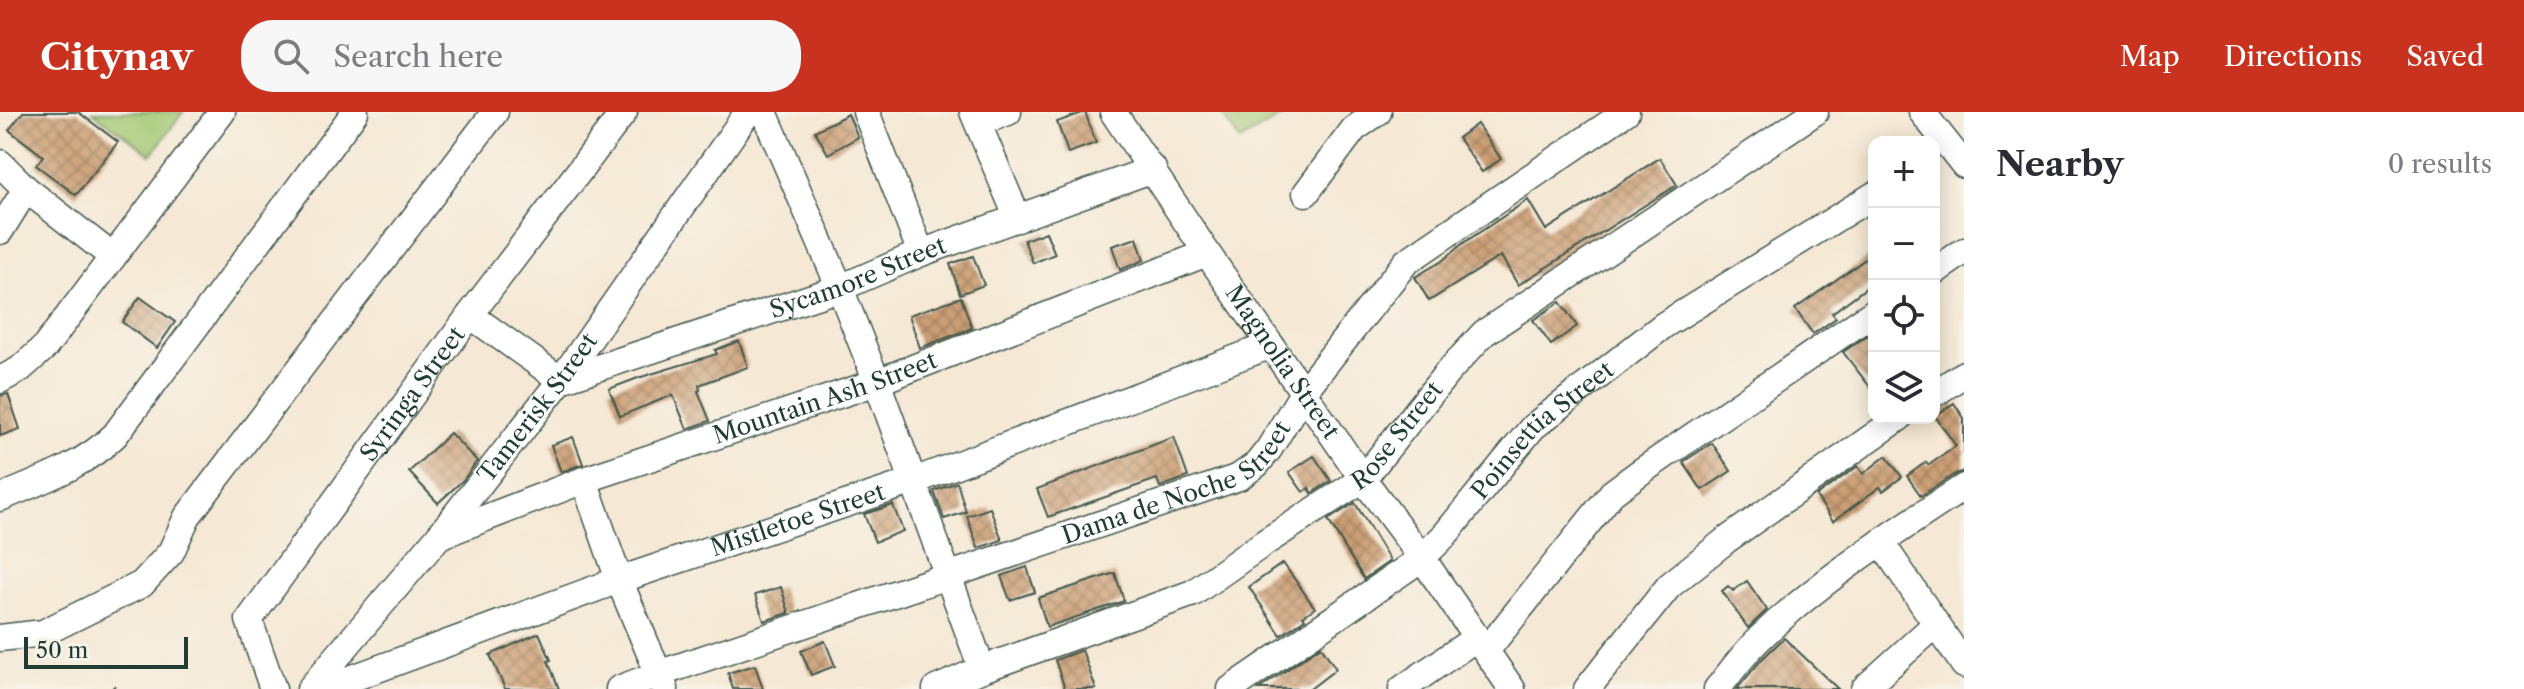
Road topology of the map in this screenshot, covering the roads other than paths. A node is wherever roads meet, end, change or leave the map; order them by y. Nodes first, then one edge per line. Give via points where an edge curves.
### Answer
1 (222, 112) edge
2 (355, 112) edge
3 (495, 112) edge
4 (624, 112) edge
5 (748, 112) edge
6 (764, 112) edge
7 (866, 112) edge
8 (1008, 112) edge
9 (1113, 112) edge
10 (1378, 112) edge
11 (1626, 112) edge
12 (1815, 112) edge
13 (1922, 112) edge
14 (976, 117) edge
15 (1953, 152) edge
16 (0, 163) edge
17 (1153, 169) junction
18 (26, 189) junction
19 (1306, 193) dead end
20 (1868, 199) edge
21 (1018, 219) junction
22 (0, 231) edge
23 (1964, 251) edge
24 (921, 253) junction
25 (1207, 253) junction
26 (113, 257) junction
27 (1940, 268) edge
28 (840, 288) junction
29 (470, 315) junction
30 (1868, 316) edge
31 (1271, 345) junction
32 (1964, 374) edge
33 (0, 380) edge
34 (561, 380) junction
35 (877, 382) junction
36 (1940, 390) edge
37 (1304, 391) junction
38 (1891, 424) edge
39 (1363, 479) junction
40 (584, 480) junction
41 (914, 481) junction
42 (1964, 487) edge
43 (0, 498) edge
44 (439, 536) junction
45 (1881, 542) junction
46 (1422, 558) junction
47 (949, 576) junction
48 (619, 580) junction
49 (1936, 624) junction
50 (0, 638) edge
51 (1481, 644) junction
52 (1964, 665) edge
53 (982, 669) junction
54 (661, 681) edge
55 (273, 689) edge
56 (310, 689) edge
57 (323, 689) edge
58 (619, 689) edge
59 (936, 689) edge
60 (1231, 689) edge
61 (1402, 689) edge
62 (1512, 689) edge
63 (1587, 689) edge
64 (1717, 689) edge
65 (1864, 689) edge

1 - 26 street
2 - 43 street via 115,435 74,466
3 - 50 street via 187,517 171,552 142,584 43,633
4 - 29 street, Syringa Street
5 - 34 street, Tamerisk Street
6 - 28 street
7 - 24 street
8 - 14 street
9 - 17 street, Magnolia Street
10 - 19 street via 1354,129
11 - 37 street, Dama de Noche Street via 1406,262
12 - 39 street, Rose Street via 1484,333
13 - 15 street
14 - 21 street
16 - 18 street
17 - 21 street, Sycamore Street
17 - 25 street, Magnolia Street
18 - 22 street
18 - 26 street
20 - 46 street, Poinsettia Street via 1664,325 1533,427
21 - 24 street, Sycamore Street
23 - 27 street
24 - 28 street, Sycamore Street
25 - 31 street, Magnolia Street
25 - 35 street, Mountain Ash Street
26 - 33 street via 45,347
28 - 34 street, Sycamore Street
28 - 35 street
29 - 34 street
29 - 55 street, Syringa Street via 249,620
30 - 51 street via 1612,493
31 - 37 street, Magnolia Street
31 - 41 street, Mistletoe Street
32 - 36 street
34 - 44 street, Tamerisk Street
35 - 40 street, Mountain Ash Street
35 - 41 street
37 - 39 street, Magnolia Street
37 - 47 street, Dama de Noche Street via 1269,449 1239,477
38 - 63 street via 1669,586
39 - 46 street, Magnolia Street
39 - 53 street, Rose Street via 1193,593
40 - 44 street, Mountain Ash Street
40 - 48 street
41 - 47 street
41 - 48 street, Mistletoe Street
42 - 45 street
44 - 56 street, Tamerisk Street
45 - 49 street
45 - 64 street via 1790,611
46 - 51 street, Magnolia Street
46 - 60 street, Poinsettia Street
47 - 53 street
47 - 54 street, Dama de Noche Street
48 - 54 street
48 - 57 street, Mistletoe Street
49 - 52 street
49 - 65 street
51 - 61 street
51 - 62 street, Magnolia Street
53 - 59 street, Rose Street
54 - 58 street, Dama de Noche Street

